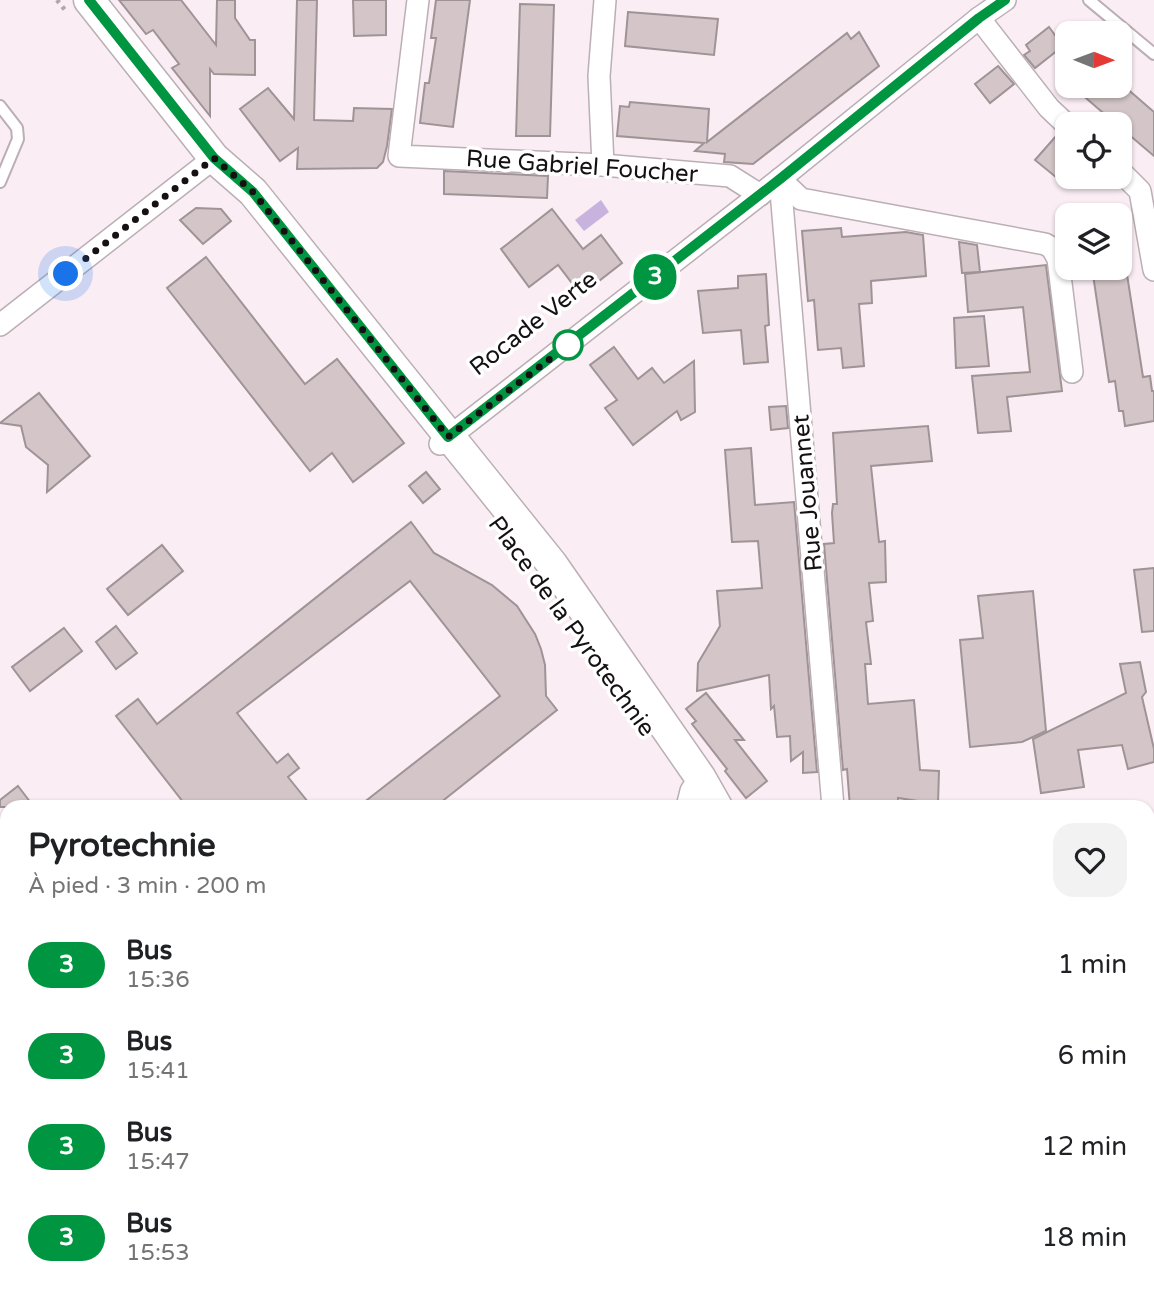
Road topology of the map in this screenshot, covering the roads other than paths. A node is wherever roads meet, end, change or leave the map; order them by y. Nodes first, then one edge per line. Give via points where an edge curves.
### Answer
1 (89, 0) edge
2 (418, 0) edge
3 (605, 0) edge
4 (1005, 0) edge
5 (1089, 0) edge
6 (979, 18) junction
7 (1154, 54) edge
8 (0, 106) edge
9 (1055, 114) edge
10 (214, 158) junction
11 (603, 165) junction
12 (780, 179) junction
13 (0, 181) edge
14 (1132, 183) edge
15 (760, 195) junction
16 (1154, 270) edge
17 (0, 325) edge
18 (1072, 372) dead end
19 (443, 441) junction
20 (696, 795) edge
21 (832, 800) edge

1 - 10 main road, Place de la Pyrotechnie
2 - 11 street, Rue Gabriel Foucher via 399,156
3 - 11 street via 599,76
4 - 6 street
5 - 7 lane
6 - 9 street
6 - 12 street
8 - 13 lane via 18,128 18,139
10 - 17 street
10 - 19 main road, Place de la Pyrotechnie via 253,192
11 - 15 street, Rue Gabriel Foucher via 730,176
12 - 15 street
12 - 18 street via 801,200 1052,248 1058,259
12 - 21 street, Rue Jouannet
14 - 16 street via 1140,191
15 - 19 street
19 - 20 main road, Place de la Pyrotechnie via 552,564

